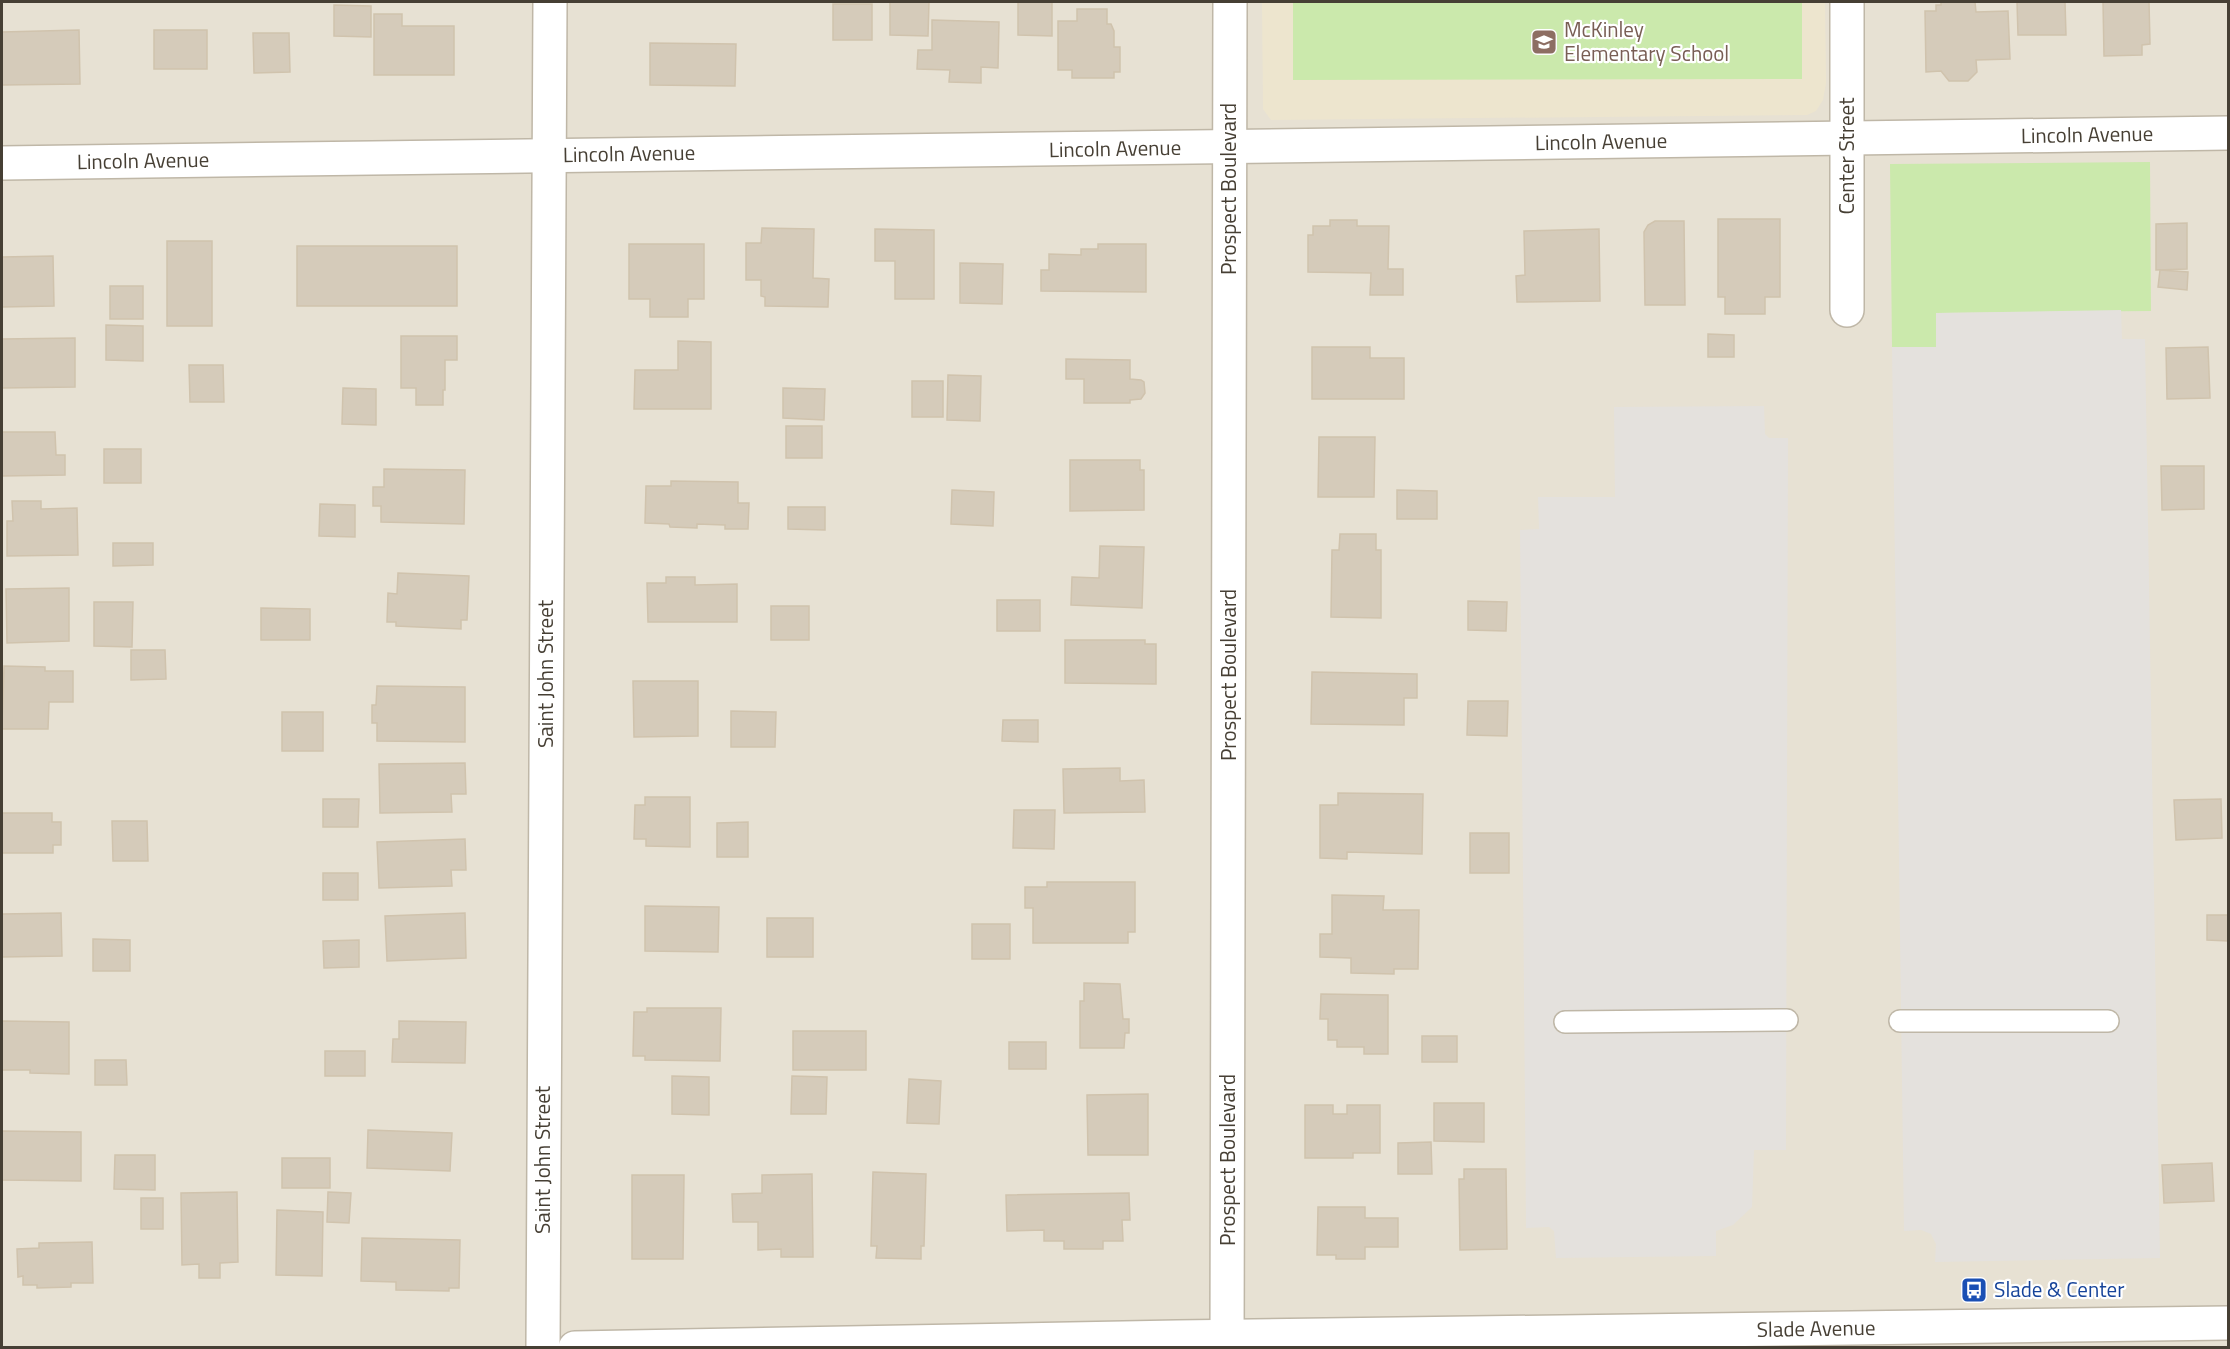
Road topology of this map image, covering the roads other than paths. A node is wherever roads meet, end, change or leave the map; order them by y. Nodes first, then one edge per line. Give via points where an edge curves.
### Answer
1 (550, 2) edge
2 (1230, 2) edge
3 (1847, 2) edge
4 (2229, 133) edge
5 (1848, 139) junction
6 (1230, 148) junction
7 (549, 155) junction
8 (2, 163) edge
9 (1846, 310) dead end
10 (1787, 1020) dead end
11 (1900, 1021) dead end
12 (2108, 1021) dead end
13 (1564, 1022) dead end
14 (2229, 1323) edge
15 (1227, 1342) edge
16 (543, 1347) edge
17 (575, 1347) edge
18 (640, 1347) edge

1 - 7 street, Saint John Street
2 - 6 street, Prospect Boulevard
3 - 5 street, Center Street
4 - 5 street, Lincoln Avenue
5 - 6 street, Lincoln Avenue
5 - 9 street, Center Street
6 - 7 street, Lincoln Avenue
6 - 15 street, Prospect Boulevard
7 - 8 street, Lincoln Avenue
7 - 16 street, Saint John Street
10 - 13 lane
11 - 12 lane
14 - 15 street, Slade Avenue
15 - 18 street, Slade Avenue
17 - 18 street, Slade Avenue

